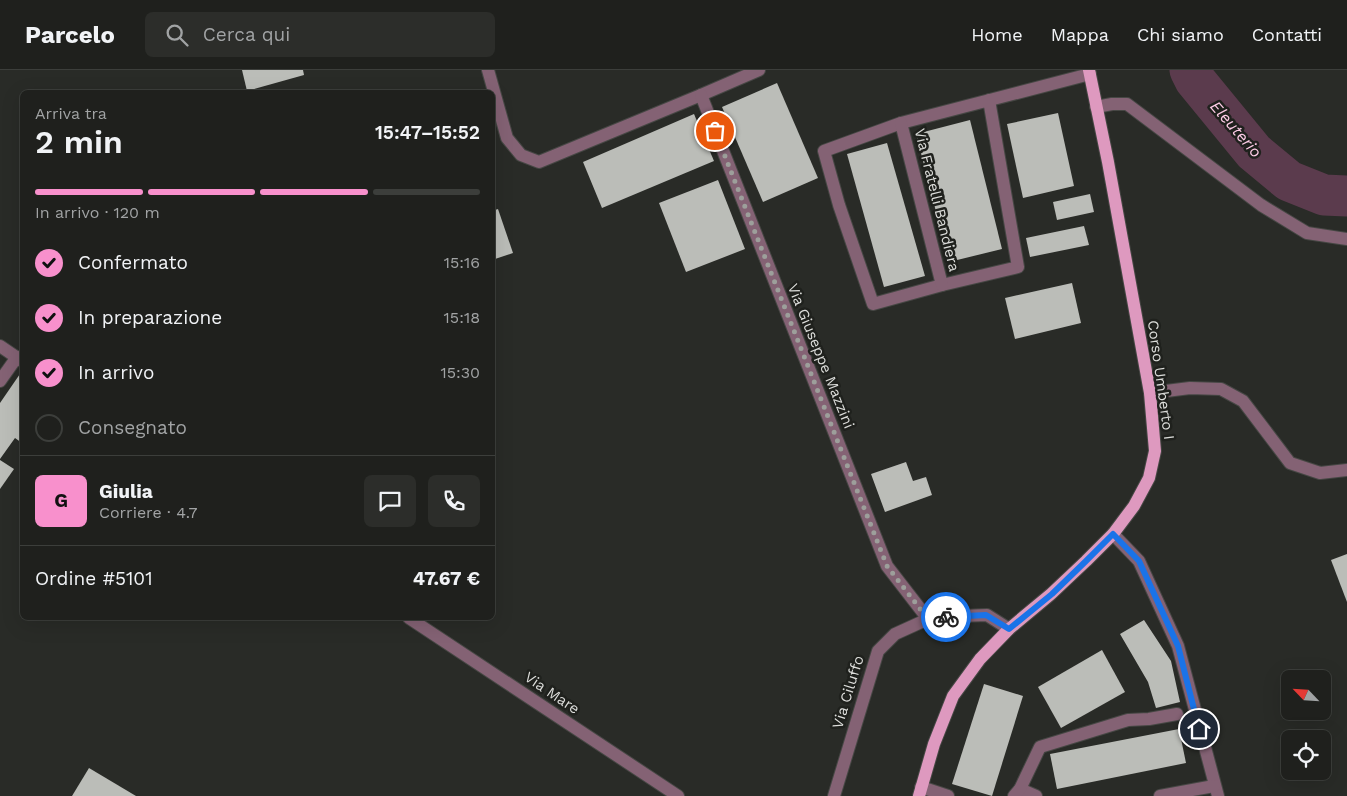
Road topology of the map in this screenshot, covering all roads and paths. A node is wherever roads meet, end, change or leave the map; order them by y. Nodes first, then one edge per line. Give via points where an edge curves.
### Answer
1 (488, 70) edge
2 (759, 70) edge
3 (1090, 72) edge
4 (494, 90) edge
5 (495, 95) edge
6 (701, 96) junction
7 (989, 100) junction
8 (1096, 107) junction
9 (901, 123) junction
10 (1347, 239) edge
11 (942, 285) junction
12 (0, 346) edge
13 (20, 359) edge
14 (0, 381) edge
15 (1150, 393) junction
16 (1347, 470) edge
17 (1113, 534) junction
18 (928, 619) junction
19 (412, 620) edge
20 (1009, 629) junction
21 (1177, 714) dead end
22 (1216, 791) edge
23 (920, 792) edge
24 (1017, 792) edge
25 (678, 796) edge
26 (834, 796) edge
27 (948, 796) edge
28 (1036, 796) edge
29 (1160, 796) edge

1 - 4 street
2 - 6 street
3 - 7 street
3 - 8 main road, Corso Umberto I
5 - 6 street via 507,138 521,155 539,162
6 - 18 street, Via Giuseppe Mazzini via 887,566
7 - 9 street
7 - 11 street via 1018,267
8 - 10 street via 1127,104 1261,205 1306,233
8 - 15 main road, Corso Umberto I
9 - 11 street, Via Fratelli Bandiera
9 - 11 street via 824,150 873,304
12 - 13 street
13 - 14 street
15 - 16 street via 1190,388 1221,389 1243,401 1290,462 1320,473
15 - 17 main road, Corso Umberto I via 1155,451 1149,478 1134,506
17 - 20 main road, Corso Umberto I via 1052,594
17 - 22 street via 1139,561 1178,646
18 - 20 street, Via Ciluffo via 986,615
18 - 26 street, Via Ciluffo via 895,634 878,650
19 - 25 street, Via Mare
20 - 23 main road, Corso Umberto I via 980,658 953,696
21 - 24 street via 1128,720 1040,747
22 - 29 street
23 - 27 street
24 - 28 street

